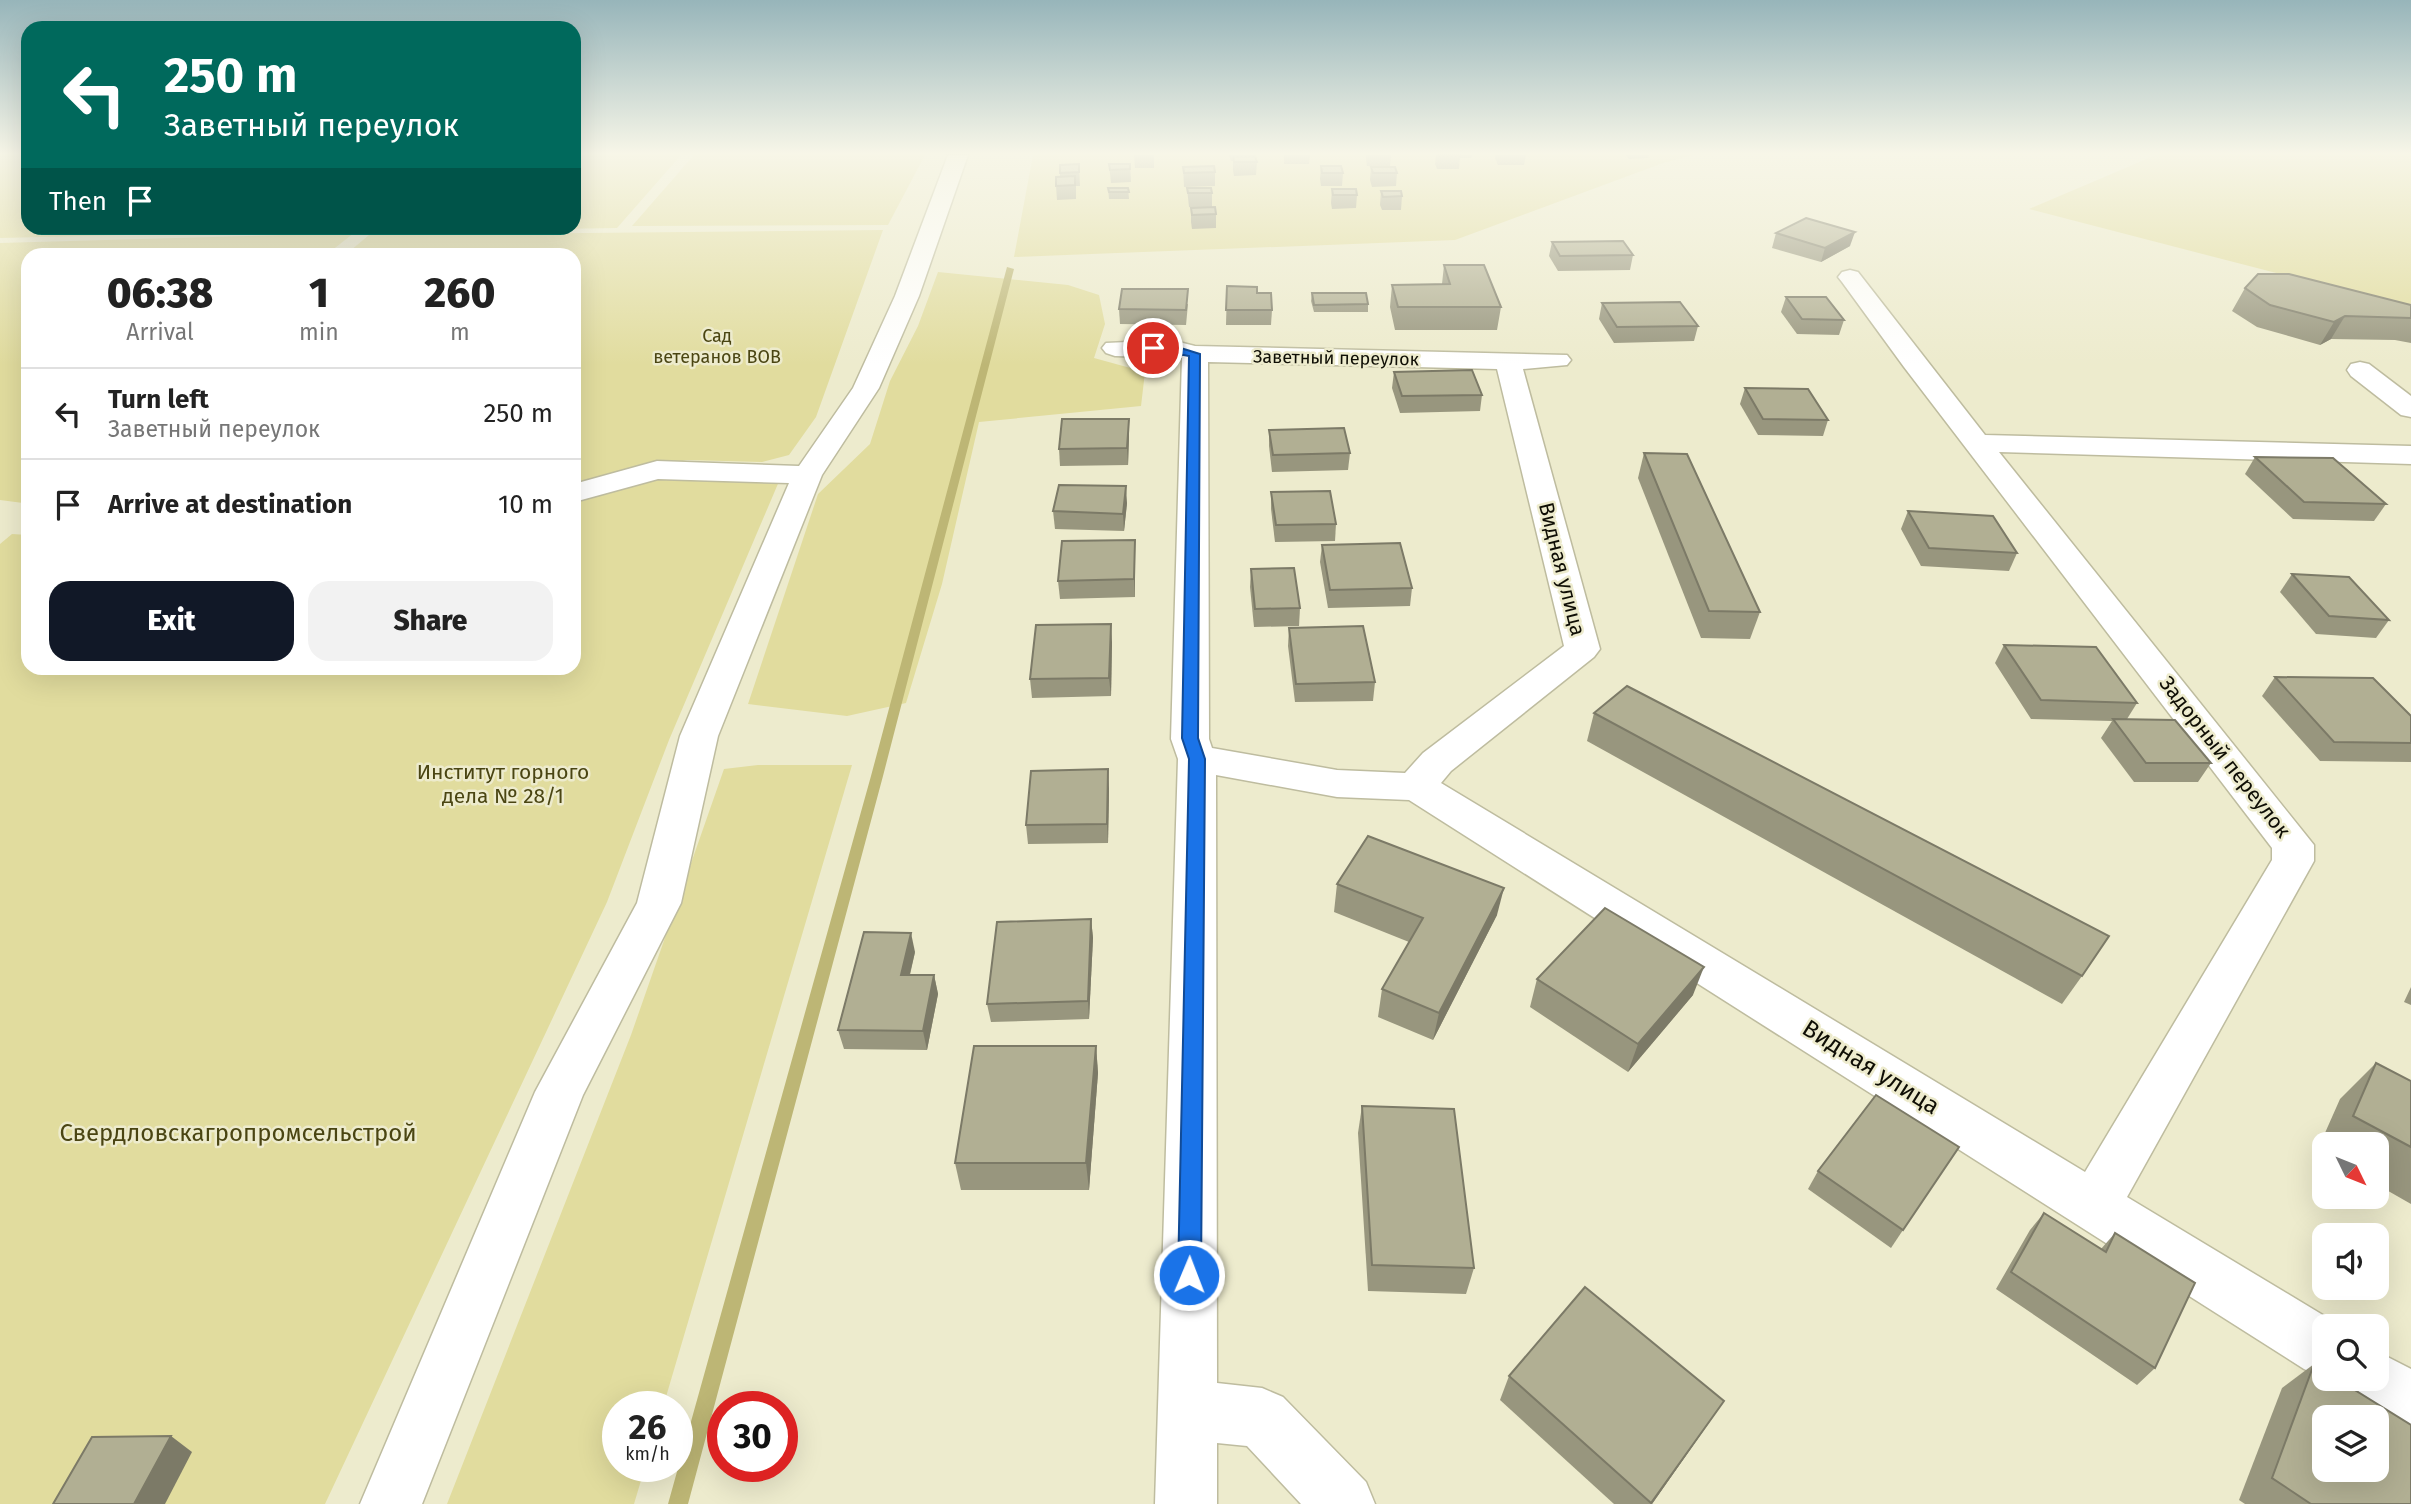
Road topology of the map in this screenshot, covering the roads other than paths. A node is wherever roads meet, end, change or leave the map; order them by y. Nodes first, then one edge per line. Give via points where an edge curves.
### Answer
1 (933, 225) edge
2 (1850, 277) dead end
3 (1115, 348) dead end
4 (1195, 354) junction
5 (1558, 360) dead end
6 (1508, 362) junction
7 (2398, 372) dead end
8 (2411, 409) edge
9 (1979, 443) junction
10 (2411, 455) edge
11 (807, 475) junction
12 (581, 491) edge
13 (1197, 759) junction
14 (1416, 786) junction
15 (2094, 1205) junction
16 (2312, 1341) edge
17 (2389, 1389) edge
18 (2411, 1403) edge
19 (1187, 1410) junction
20 (391, 1504) edge
21 (1186, 1504) edge
22 (1344, 1504) edge

1 - 11 street via 866,388
2 - 9 street, Задорный переулок
3 - 4 street, Заветный переулок via 1171,348
4 - 6 street, Заветный переулок
4 - 13 street via 1190,738
5 - 6 street, Заветный переулок
6 - 14 street, Видная улица via 1582,649 1437,762
7 - 8 street via 2360,370
9 - 10 street
9 - 15 street, Задорный переулок via 2293,845 2293,861
11 - 12 street via 657,470
11 - 20 street via 699,736 659,902 560,1092
13 - 14 street via 1388,791
13 - 19 street
14 - 15 street, Видная улица
15 - 16 street, Видная улица
17 - 18 street
19 - 21 street
19 - 22 street via 1262,1418

